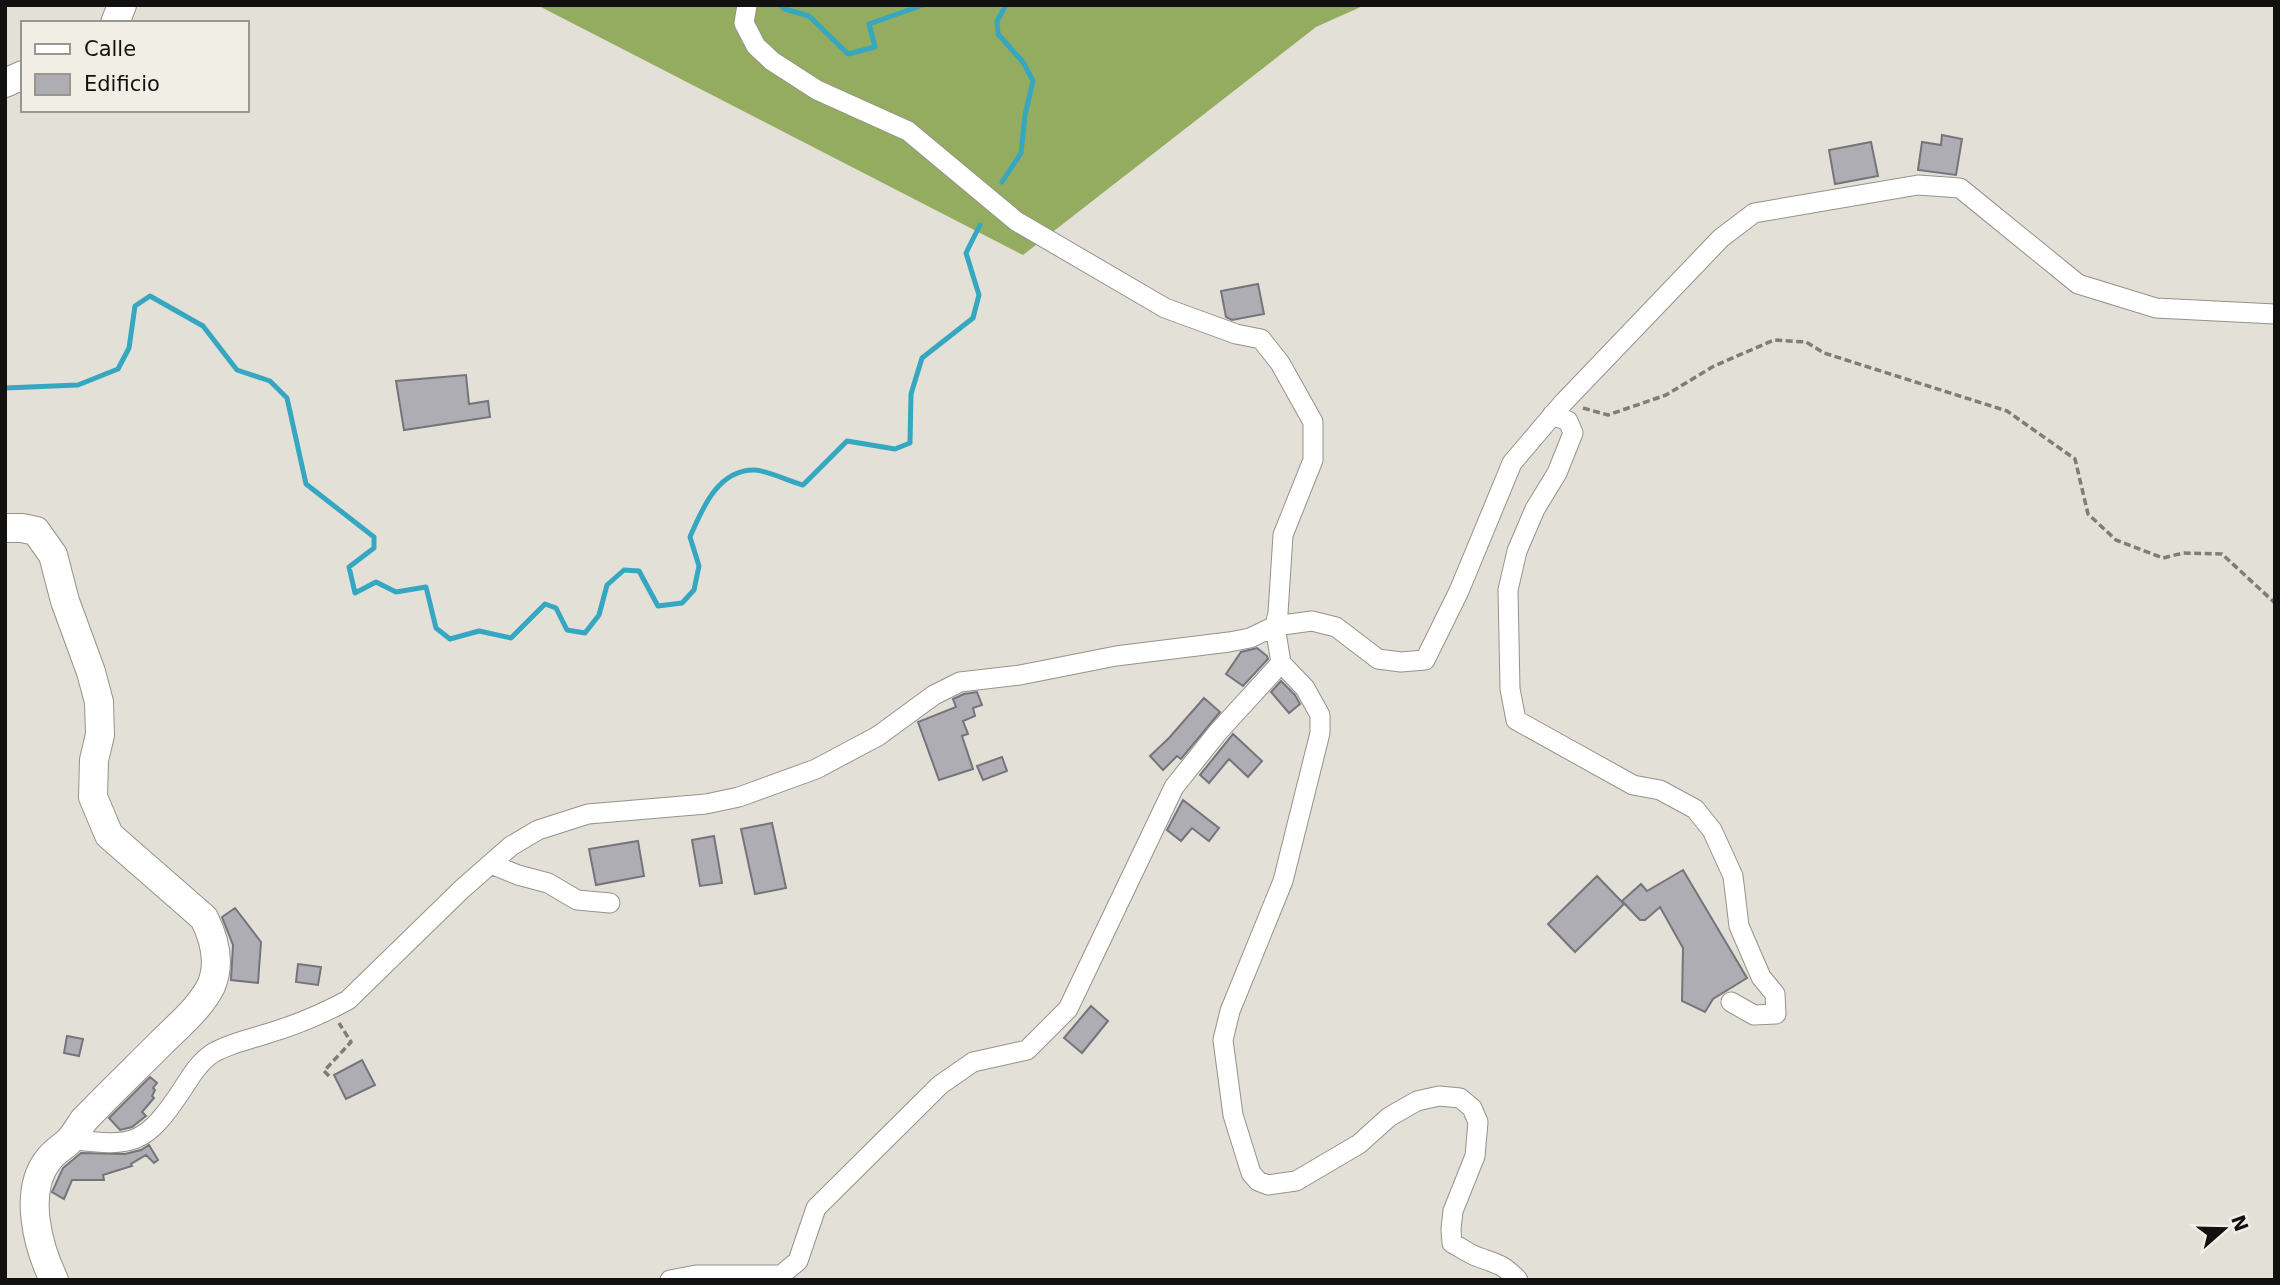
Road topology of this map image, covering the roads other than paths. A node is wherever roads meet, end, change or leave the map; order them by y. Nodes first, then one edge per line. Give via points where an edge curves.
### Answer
1 (747, 5) edge
2 (21, 76) edge
3 (5, 83) edge
4 (2275, 314) edge
5 (1557, 409) junction
6 (5, 528) edge
7 (1275, 626) junction
8 (1281, 663) junction
9 (491, 864) junction
10 (610, 902) dead end
11 (1731, 1002) dead end
12 (71, 1139) junction
13 (780, 1277) edge
14 (54, 1280) edge
15 (670, 1280) edge
16 (1518, 1280) edge

1 - 7 street via 744,23 756,46 772,61 817,90 908,131 1016,222 1166,308 1261,339 1313,422 1313,460 1283,535
2 - 3 street
4 - 5 street via 2156,308 2078,284 1960,188 1918,185 1754,213 1721,238
5 - 7 street via 1512,463 1425,660 1378,659 1336,627 1312,621
5 - 11 street via 1573,433 1521,541 1508,590 1510,688 1517,720 1633,785 1660,790 1695,809 1712,830 1733,876 1739,926 1761,977 1775,994 1776,1014 1754,1016
6 - 12 street via 36,531 53,555 99,702 93,797 109,835 204,918 216,951 212,984 192,1012 84,1120
7 - 8 street
7 - 9 street via 1229,642 960,682 878,736 816,769 706,804 588,814 538,830
8 - 13 street via 1174,787 1068,1009 1027,1050 973,1062 940,1085 816,1208 798,1261
8 - 16 street via 1305,688 1320,715 1320,733 1283,881 1230,1011 1223,1040 1233,1115 1251,1173 1268,1185 1296,1181 1359,1144 1389,1117 1417,1101 1460,1098 1472,1108 1478,1122 1475,1156 1453,1210 1452,1243 1506,1268
9 - 10 street via 548,883 577,900
9 - 12 street via 348,1000 214,1053 196,1068 158,1122 138,1140 108,1144
12 - 14 street via 38,1175 37,1235
13 - 15 street via 696,1275

